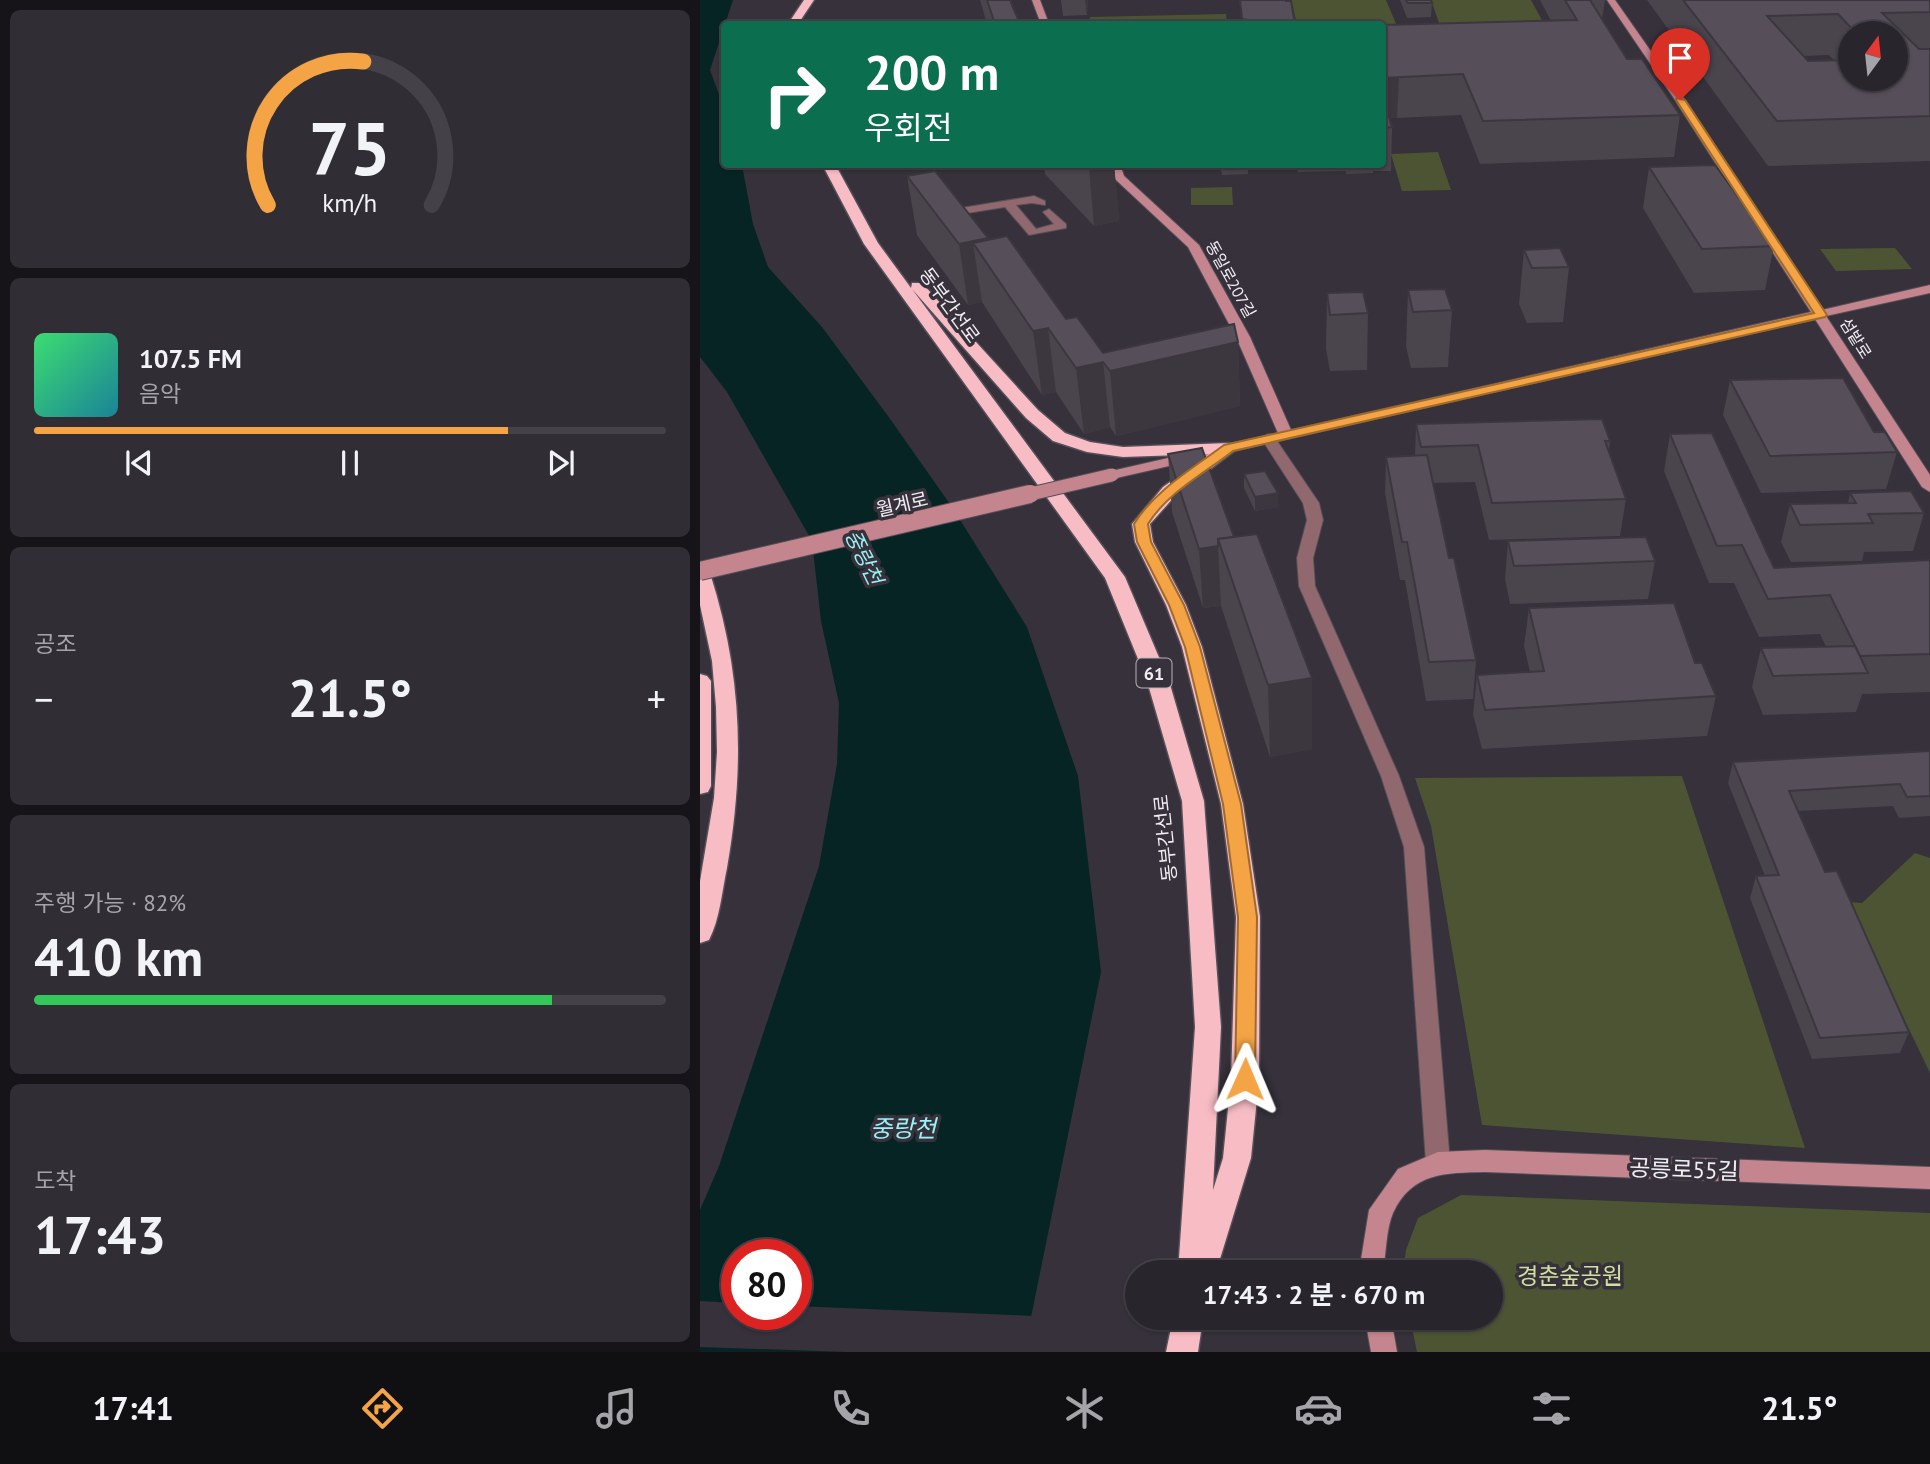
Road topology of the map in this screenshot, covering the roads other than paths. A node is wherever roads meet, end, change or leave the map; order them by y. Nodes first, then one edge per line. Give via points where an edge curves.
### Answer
1 (809, 0) edge
2 (1036, 0) edge
3 (1611, 0) edge
4 (795, 21) edge
5 (1044, 21) edge
6 (830, 168) edge
7 (1116, 168) edge
8 (1008, 203) junction
9 (928, 217) edge
10 (871, 244) junction
11 (1930, 289) edge
12 (1821, 315) junction
13 (1277, 436) junction
14 (1229, 448) junction
15 (1930, 487) edge
16 (700, 572) edge
17 (700, 681) edge
18 (700, 786) edge
19 (700, 933) edge
20 (1438, 1163) junction
21 (1930, 1178) edge
22 (1193, 1260) edge
23 (1205, 1260) edge
24 (1373, 1260) edge
25 (1186, 1330) edge
26 (1380, 1330) edge
27 (1182, 1352) edge
28 (1384, 1352) edge

1 - 4 highway
2 - 5 main road
3 - 12 main road, 섬밭로
6 - 10 highway, 동부간선로 / 61
7 - 13 main road, 동일로207길 via 1119,177 1193,245 1243,337
8 - 8 street via 1033,233 1062,226 1036,198
8 - 9 street
10 - 14 highway via 904,270 1032,414 1059,437 1123,452
10 - 22 highway, 동부간선로 / 61 via 1115,577 1157,681 1193,801 1208,1027
11 - 12 main road, 월계로
12 - 13 main road, 월계로
12 - 15 main road, 섬밭로
13 - 14 main road, 월계로
13 - 20 street via 1315,520 1305,558 1307,586 1390,776 1414,846
14 - 16 main road, 월계로, bridge
14 - 23 highway via 1149,510 1141,524 1144,542 1192,647 1232,804 1248,917 1245,1079 1237,1158
16 - 19 highway via 722,656 728,757 721,832
17 - 18 highway
20 - 21 main road, 공릉로55길
20 - 24 main road via 1406,1177 1381,1210
25 - 27 highway
26 - 28 main road

